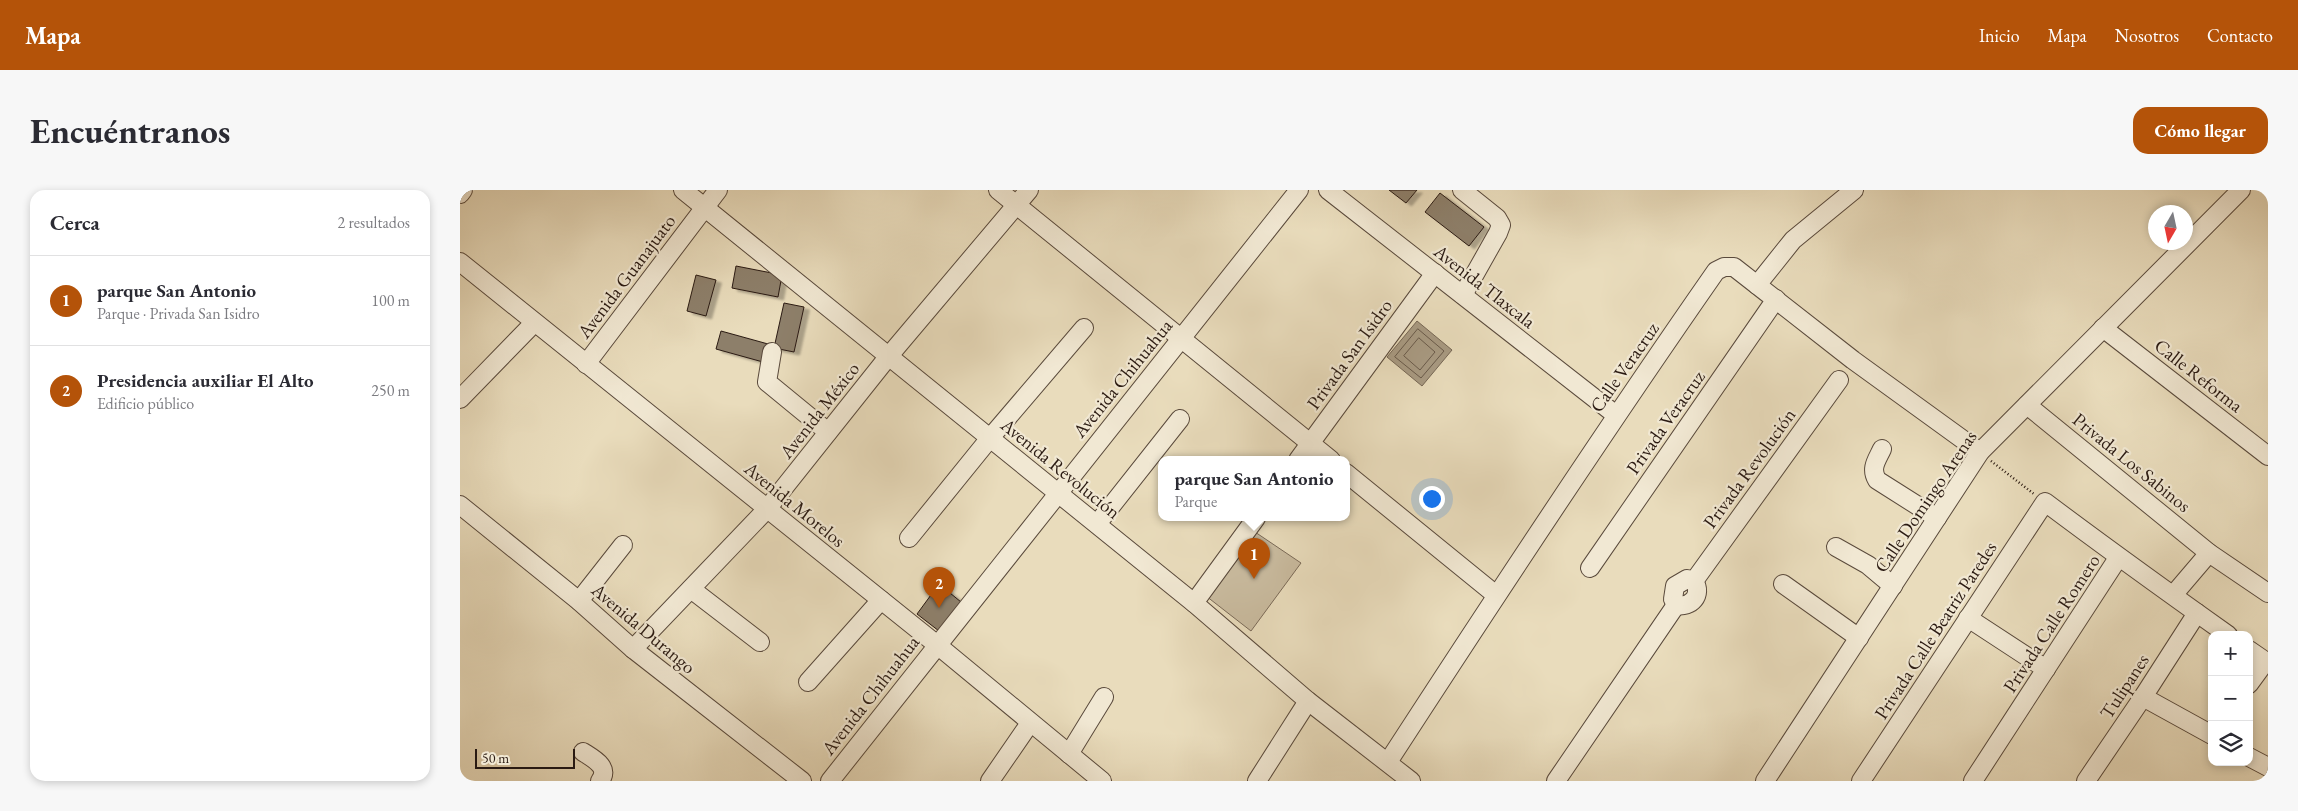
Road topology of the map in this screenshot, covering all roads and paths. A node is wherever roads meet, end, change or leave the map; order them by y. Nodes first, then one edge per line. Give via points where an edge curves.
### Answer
1 (463, 190) edge
2 (683, 190) edge
3 (718, 190) edge
4 (998, 190) edge
5 (1029, 190) edge
6 (1299, 190) edge
7 (1329, 190) edge
8 (1462, 190) edge
9 (1854, 190) edge
10 (2241, 190) edge
11 (460, 194) edge
12 (1016, 205) junction
13 (704, 208) junction
14 (460, 262) edge
15 (1435, 273) junction
16 (1757, 284) junction
17 (1462, 295) junction
18 (1776, 299) junction
19 (534, 324) junction
20 (1084, 328) dead end
21 (2103, 328) junction
22 (1180, 338) junction
23 (772, 352) dead end
24 (888, 357) junction
25 (586, 364) junction
26 (1838, 380) dead end
27 (460, 399) edge
28 (2027, 404) junction
29 (1616, 415) junction
30 (1180, 419) dead end
31 (828, 432) junction
32 (990, 438) junction
33 (1311, 443) junction
34 (1882, 449) dead end
35 (1980, 452) junction
36 (1301, 456) edge
37 (1326, 456) edge
38 (2268, 456) edge
39 (1350, 476) edge
40 (1058, 492) junction
41 (2044, 502) junction
42 (460, 505) edge
43 (767, 509) junction
44 (1937, 518) junction
45 (1254, 521) edge
46 (1097, 524) junction
47 (909, 538) dead end
48 (623, 545) dead end
49 (1836, 547) dead end
50 (2209, 553) junction
51 (2118, 558) junction
52 (1590, 568) dead end
53 (1784, 584) dead end
54 (1893, 586) junction
55 (690, 589) junction
56 (2268, 593) edge
57 (2174, 594) junction
58 (1496, 595) junction
59 (881, 600) junction
60 (579, 601) junction
61 (1194, 603) junction
62 (2197, 613) junction
63 (1968, 618) junction
64 (2222, 631) edge
65 (1859, 638) junction
66 (760, 642) dead end
67 (936, 644) junction
68 (633, 649) junction
69 (2253, 653) edge
70 (2267, 662) edge
71 (2046, 669) junction
72 (2253, 679) edge
73 (808, 682) dead end
74 (1104, 697) dead end
75 (2143, 697) junction
76 (1308, 701) junction
77 (1030, 723) junction
78 (2208, 733) edge
79 (583, 752) dead end
80 (1068, 754) junction
81 (2253, 759) edge
82 (1388, 762) junction
83 (2268, 767) edge
84 (2090, 780) edge
85 (600, 781) edge
86 (802, 781) edge
87 (830, 781) edge
88 (990, 781) edge
89 (1102, 781) edge
90 (1257, 781) edge
91 (1411, 781) edge
92 (1556, 781) edge
93 (1765, 781) edge
94 (1861, 781) edge
95 (1973, 781) edge

1 - 11 street
2 - 13 street, Avenida Revolución
3 - 13 street, Avenida Guanajuato
4 - 12 street
5 - 12 street, Avenida México
6 - 22 street, Avenida Chihuahua
7 - 15 street, Avenida Tlaxcala
8 - 17 street via 1497,218 1500,225
9 - 16 street via 1792,240
10 - 21 street, Calle Domingo Arenas
12 - 22 street
12 - 24 street, Avenida México
13 - 24 street, Avenida Revolución
13 - 25 street, Avenida Guanajuato
14 - 19 street, Avenida Morelos
15 - 17 street, Avenida Tlaxcala
15 - 33 street, Privada San Isidro
16 - 18 street, Calle Veracruz
16 - 29 street, Calle Veracruz via 1734,267 1724,267 1716,272
17 - 29 street, Avenida Tlaxcala
18 - 35 street, Calle Veracruz via 1853,360
18 - 52 street, Privada Veracruz
19 - 25 street, Avenida Morelos
19 - 27 street
20 - 32 street
21 - 28 street, Calle Domingo Arenas
21 - 38 street, Calle Reforma
22 - 33 street
22 - 40 street, Avenida Chihuahua
23 - 31 street via 767,382
24 - 31 street, Avenida México
24 - 32 street, Avenida Revolución
25 - 43 street, Avenida Morelos
26 - 92 street, Privada Revolución via 1694,581 1697,595 1694,601 1688,605 1676,605
28 - 35 street, Calle Domingo Arenas
28 - 50 street, Privada Los Sabinos
29 - 58 street, Calle Veracruz
30 - 46 street
31 - 43 street, Avenida México
32 - 40 street, Avenida Revolución
32 - 47 street
33 - 36 street, Privada San Isidro
33 - 37 street
34 - 44 street via 1874,466 1877,480
35 - 41 path
35 - 44 street, Calle Domingo Arenas
39 - 58 street
40 - 46 street, Avenida Revolución
40 - 67 street, Avenida Chihuahua
41 - 51 street, Privada Calle Romero
41 - 63 street, Privada Calle Beatriz Paredes
42 - 60 street, Avenida Durango
43 - 55 street, Avenida México
43 - 59 street, Avenida Morelos
44 - 54 street, Calle Domingo Arenas
45 - 61 street
46 - 61 street, Avenida Revolución
48 - 60 street
49 - 54 street
50 - 56 street, Privada Los Sabinos
50 - 57 street
51 - 57 street
51 - 71 street, Privada Calle Romero
53 - 65 street
54 - 65 street, Calle Domingo Arenas
55 - 66 street
55 - 68 street, Avenida México
57 - 62 street
58 - 82 street, Calle Veracruz
59 - 67 street, Avenida Morelos
59 - 73 street
60 - 68 street, Avenida Durango
61 - 76 street, Avenida Revolución
62 - 64 street
62 - 75 street, Tulipanes
63 - 71 street
63 - 94 street, Privada Calle Beatriz Paredes
65 - 93 street, Calle Domingo Arenas
67 - 77 street, Avenida Morelos
67 - 87 street, Avenida Chihuahua
68 - 86 street, Avenida Durango
69 - 70 street
70 - 72 street
71 - 95 street, Privada Calle Romero
74 - 80 street
75 - 78 street
75 - 84 street, Tulipanes
76 - 82 street, Avenida Revolución
76 - 90 street
77 - 80 street, Avenida Morelos
77 - 88 street
79 - 85 street via 602,765 604,772
80 - 89 street, Avenida Morelos
81 - 83 street
82 - 91 street, Avenida Revolución

